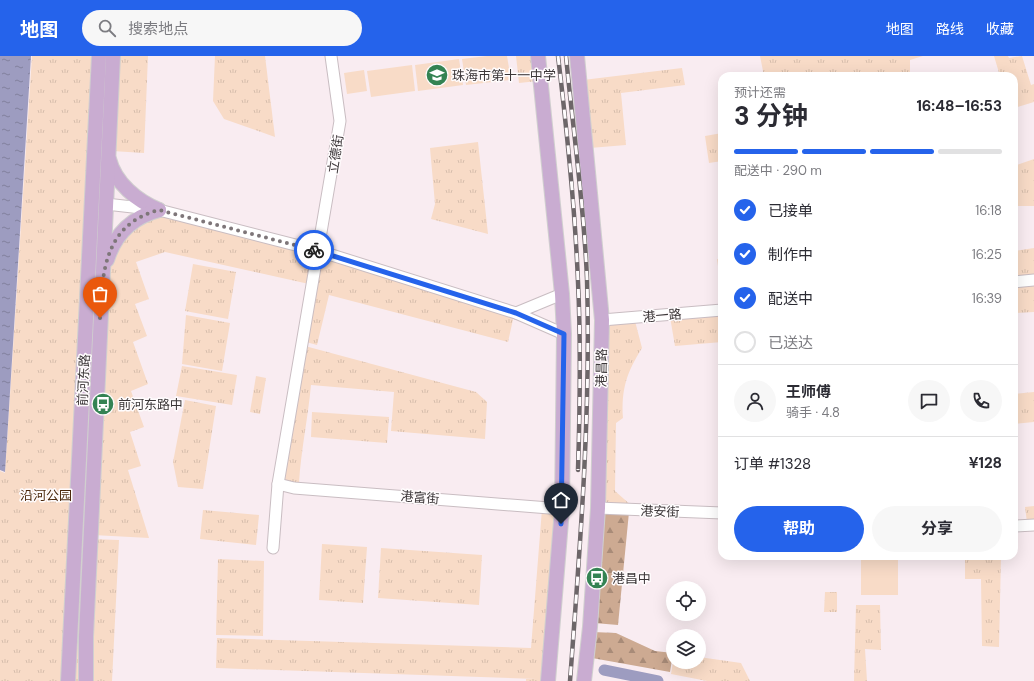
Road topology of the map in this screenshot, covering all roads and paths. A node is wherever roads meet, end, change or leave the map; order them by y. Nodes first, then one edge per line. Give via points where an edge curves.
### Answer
1 (99, 56) edge
2 (113, 56) edge
3 (331, 56) edge
4 (538, 56) edge
5 (577, 56) edge
6 (108, 152) junction
7 (106, 204) junction
8 (159, 210) junction
9 (318, 251) junction
10 (1034, 280) edge
11 (1018, 282) edge
12 (102, 287) junction
13 (562, 294) junction
14 (718, 310) edge
15 (516, 313) junction
16 (602, 320) junction
17 (564, 334) junction
18 (278, 484) junction
19 (598, 508) junction
20 (562, 509) junction
21 (718, 513) edge
22 (1034, 525) edge
23 (1018, 526) edge
24 (273, 548) dead end
25 (68, 681) edge
26 (86, 681) edge
27 (548, 681) edge
28 (584, 681) edge

1 - 25 main road, 前河东路
2 - 6 main road, 前河东路
3 - 9 street, 立德街 via 340,121
4 - 13 main road
5 - 16 main road, 港昌路
6 - 7 main road, 前河东路
6 - 8 main road via 110,163 122,183 140,200
7 - 8 street
7 - 12 main road, 前河东路
8 - 9 street
8 - 12 main road via 146,214 121,232 111,247
9 - 15 street
9 - 18 street
10 - 11 street
12 - 26 main road, 前河东路
13 - 15 street
13 - 17 main road
14 - 16 street, 港一路
15 - 17 street
16 - 19 main road, 港昌路
17 - 20 main road
18 - 20 street, 港富街 via 294,488
18 - 24 street
19 - 21 street, 港安街
19 - 28 main road, 港昌路
20 - 27 main road
22 - 23 street

